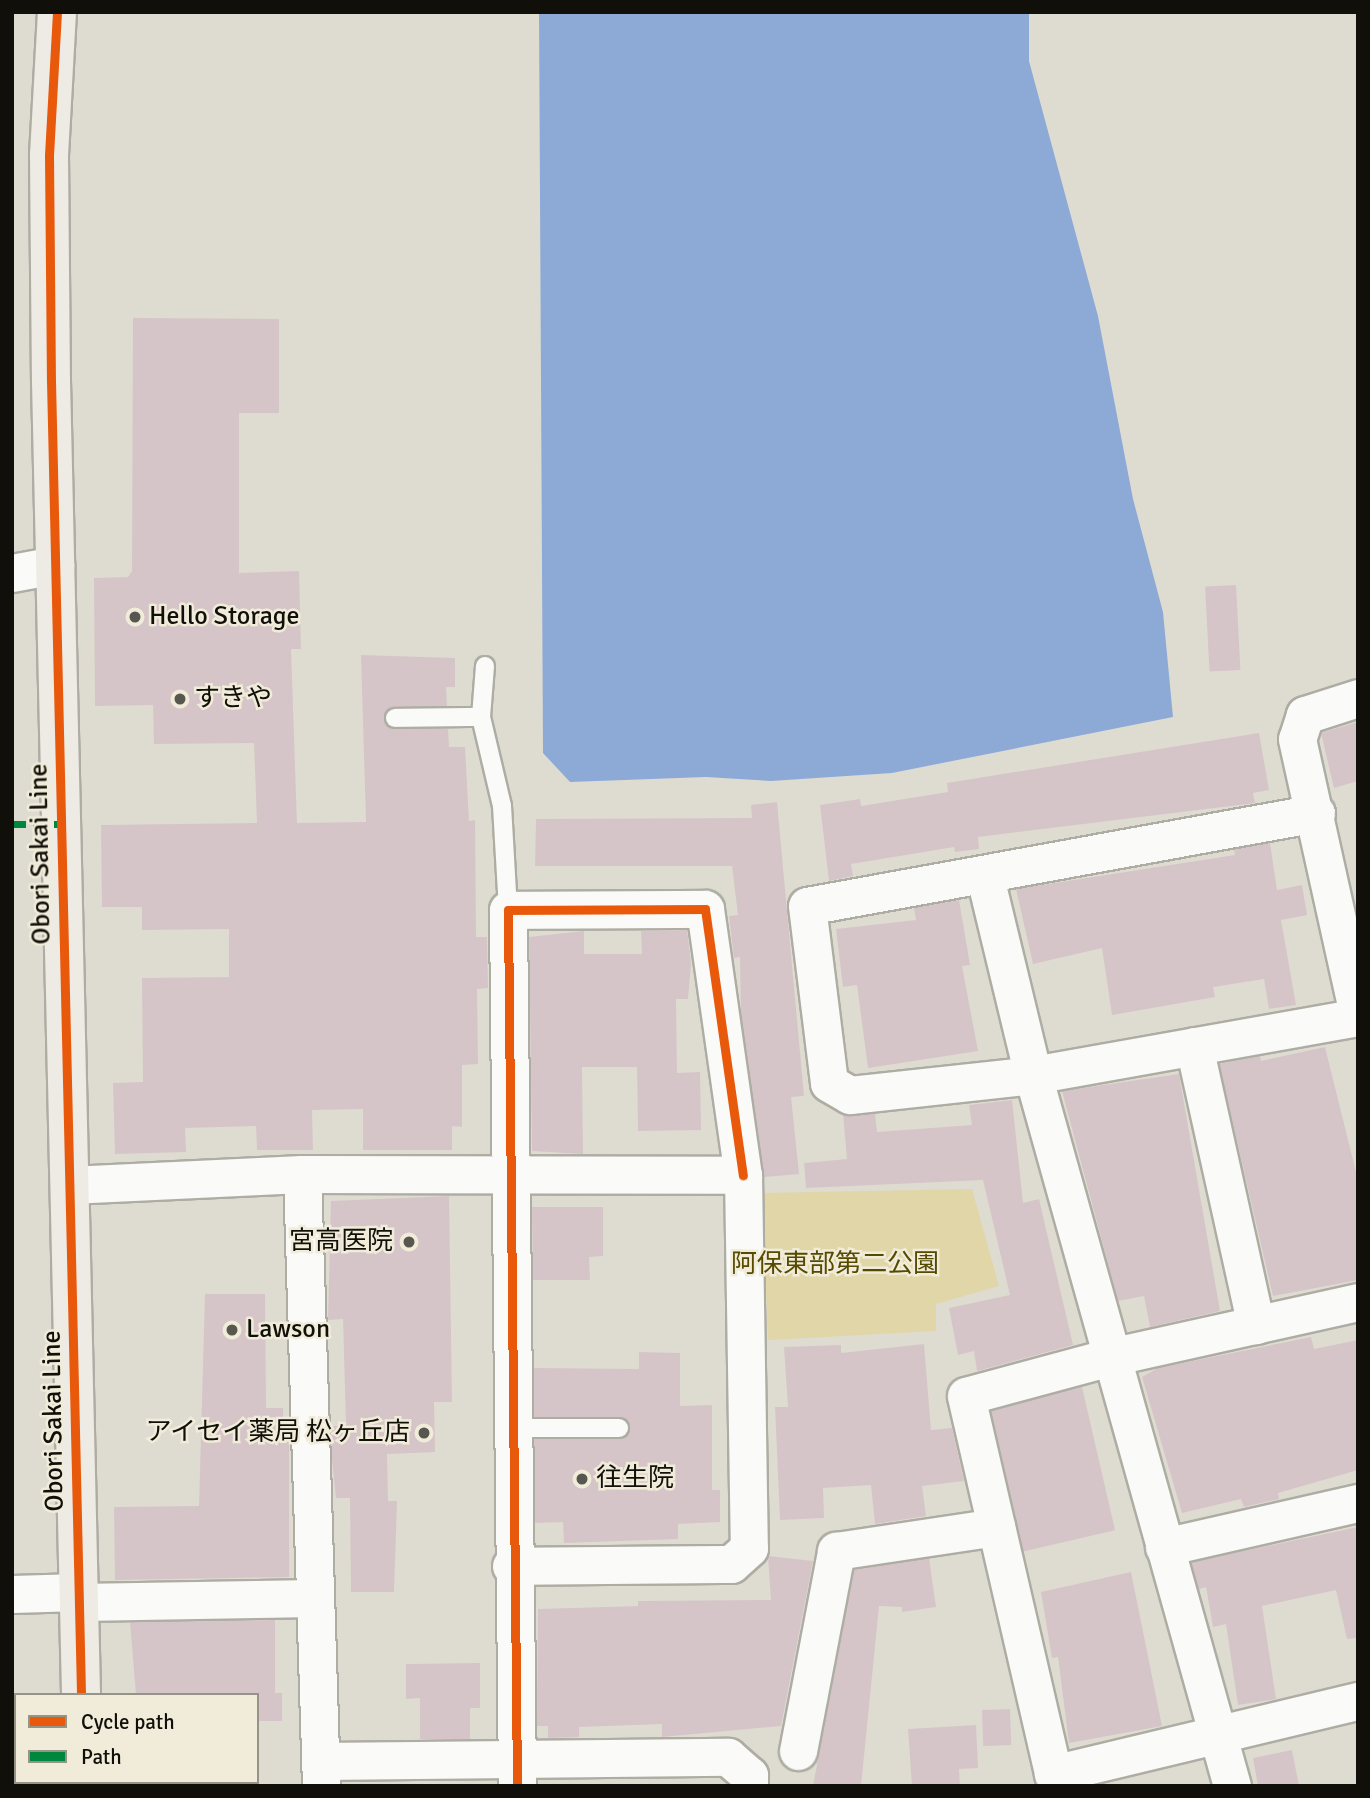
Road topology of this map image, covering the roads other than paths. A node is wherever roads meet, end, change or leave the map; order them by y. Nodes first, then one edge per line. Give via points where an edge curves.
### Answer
1 (57, 12) edge
2 (55, 565) junction
3 (12, 573) edge
4 (485, 666) dead end
5 (1358, 698) edge
6 (481, 717) junction
7 (395, 718) dead end
8 (1316, 813) junction
9 (985, 877) junction
10 (1347, 906) edge
11 (508, 910) junction
12 (1358, 1016) edge
13 (1195, 1046) junction
14 (1033, 1075) junction
15 (302, 1174) junction
16 (743, 1175) junction
17 (508, 1176) junction
18 (69, 1185) junction
19 (1358, 1302) edge
20 (1256, 1325) junction
21 (1114, 1356) junction
22 (510, 1428) junction
23 (619, 1428) dead end
24 (1358, 1503) edge
25 (996, 1527) junction
26 (1164, 1547) junction
27 (512, 1566) junction
28 (12, 1594) edge
29 (79, 1597) junction
30 (315, 1598) junction
31 (81, 1693) edge
32 (1358, 1701) edge
33 (1214, 1733) junction
34 (798, 1751) dead end
35 (516, 1771) edge
36 (320, 1773) edge
37 (749, 1786) edge
38 (1232, 1786) edge

1 - 2 main road, Obori Sakai Line via 49,155
2 - 3 street
2 - 18 main road, Obori Sakai Line
4 - 6 lane
5 - 8 street via 1305,715 1297,739
6 - 7 lane
6 - 11 lane via 502,806
8 - 9 street
8 - 10 street
9 - 14 street
9 - 14 street via 807,906 830,1083 850,1095
10 - 12 street
11 - 16 street via 705,909
11 - 17 street
12 - 13 street
13 - 14 street
13 - 20 street
14 - 21 street
15 - 17 street
15 - 18 street
15 - 30 street
16 - 17 street
16 - 27 street via 749,1548 732,1564
17 - 22 street
18 - 29 main road, Obori Sakai Line
19 - 20 street
20 - 21 street
21 - 25 street via 966,1396
21 - 26 street
22 - 23 lane
22 - 27 street
24 - 26 street
25 - 33 street via 1053,1774
25 - 34 street via 835,1551
26 - 33 street
27 - 35 street
28 - 29 street
29 - 30 street
29 - 31 main road, Obori Sakai Line
30 - 36 street
32 - 33 street
33 - 38 street
35 - 36 street
35 - 37 street via 728,1757 748,1775

